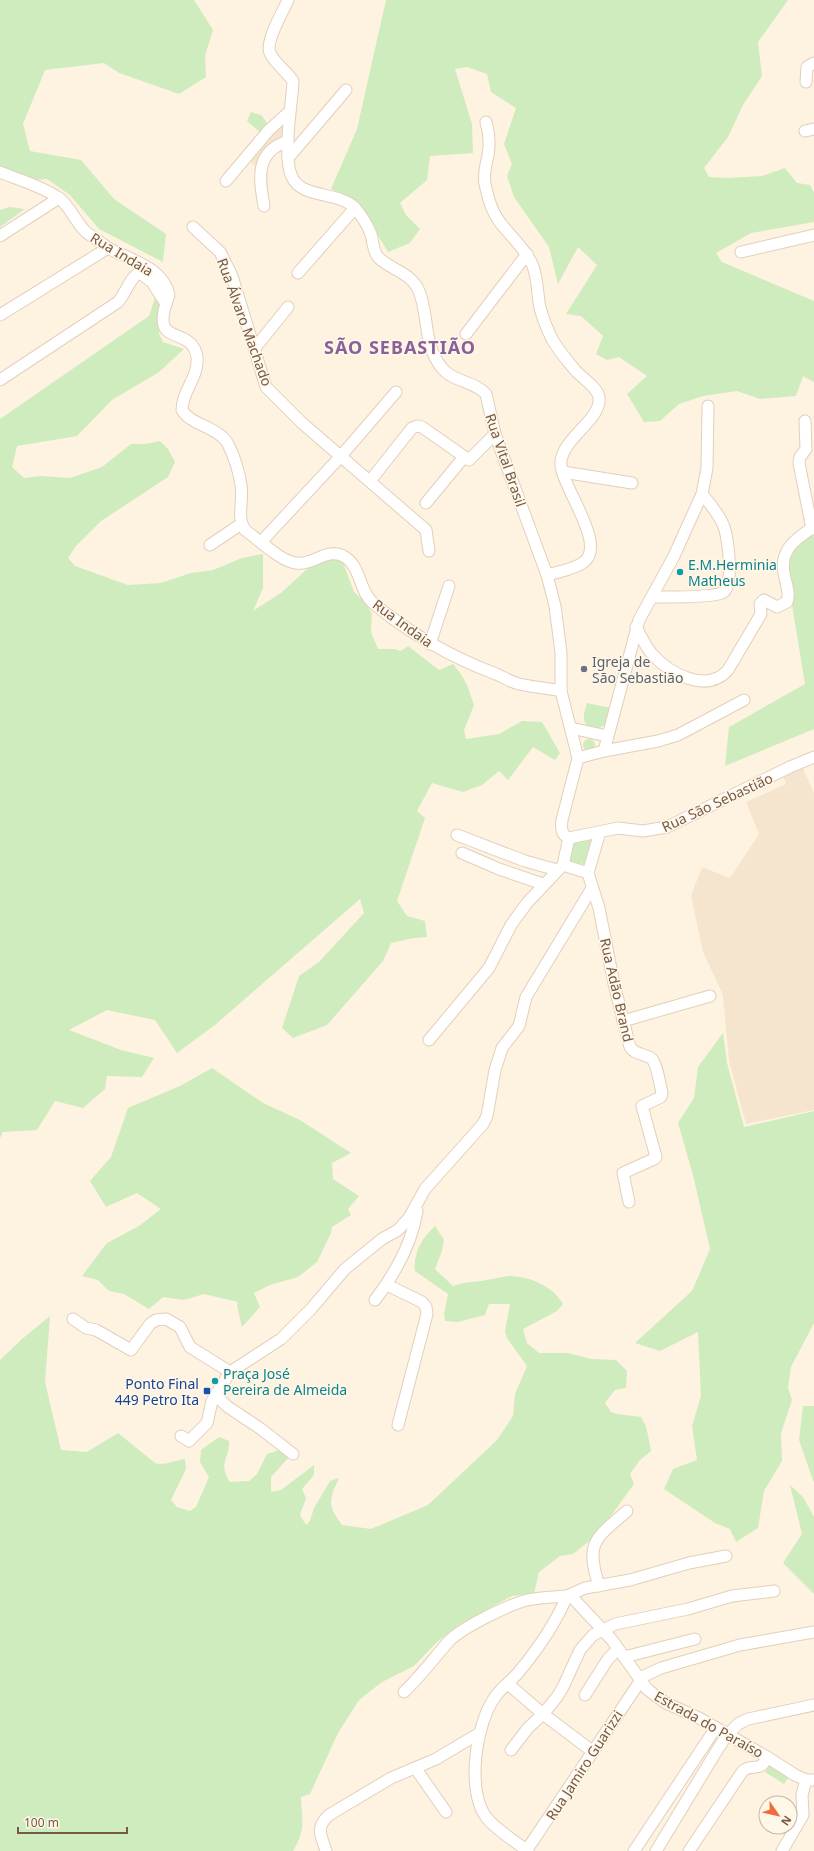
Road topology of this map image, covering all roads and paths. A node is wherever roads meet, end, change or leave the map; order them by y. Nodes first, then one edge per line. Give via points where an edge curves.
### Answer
1 (288, 0) edge
2 (814, 63) edge
3 (806, 82) dead end
4 (346, 90) dead end
5 (289, 112) junction
6 (486, 122) dead end
7 (288, 141) junction
8 (289, 157) junction
9 (0, 172) edge
10 (226, 182) dead end
11 (59, 198) junction
12 (264, 206) dead end
13 (354, 208) junction
14 (193, 228) dead end
15 (814, 235) edge
16 (0, 236) edge
17 (108, 248) junction
18 (741, 252) dead end
19 (527, 254) junction
20 (298, 273) dead end
21 (166, 304) junction
22 (288, 307) dead end
23 (0, 315) edge
24 (466, 334) dead end
25 (255, 348) junction
26 (0, 380) edge
27 (396, 392) dead end
28 (708, 406) dead end
29 (805, 422) dead end
30 (495, 434) junction
31 (341, 456) junction
32 (467, 458) junction
33 (563, 472) junction
34 (370, 481) junction
35 (632, 483) dead end
36 (702, 494) junction
37 (426, 503) dead end
38 (241, 524) junction
39 (813, 528) edge
40 (261, 542) junction
41 (210, 545) dead end
42 (429, 551) dead end
43 (547, 575) junction
44 (448, 586) dead end
45 (652, 597) junction
46 (636, 628) junction
47 (430, 644) junction
48 (561, 690) junction
49 (744, 700) dead end
50 (571, 728) junction
51 (608, 736) junction
52 (604, 750) junction
53 (814, 757) edge
54 (578, 758) junction
55 (600, 832) junction
56 (457, 835) dead end
57 (569, 838) junction
58 (462, 853) dead end
59 (560, 867) junction
60 (588, 872) junction
61 (543, 884) junction
62 (592, 888) junction
63 (710, 996) dead end
64 (623, 1020) junction
65 (429, 1040) dead end
66 (419, 1200) junction
67 (629, 1202) dead end
68 (387, 1285) junction
69 (375, 1300) dead end
70 (73, 1319) dead end
71 (230, 1372) junction
72 (215, 1395) junction
73 (398, 1425) dead end
74 (181, 1436) dead end
75 (293, 1454) dead end
76 (627, 1511) dead end
77 (726, 1556) dead end
78 (599, 1586) junction
79 (774, 1591) dead end
80 (569, 1596) junction
81 (602, 1631) junction
82 (814, 1632) edge
83 (695, 1639) dead end
84 (621, 1653) junction
85 (640, 1679) junction
86 (508, 1684) junction
87 (404, 1692) dead end
88 (585, 1696) dead end
89 (814, 1705) edge
90 (543, 1714) junction
91 (715, 1729) junction
92 (478, 1734) junction
93 (727, 1735) junction
94 (510, 1750) dead end
95 (592, 1752) junction
96 (768, 1757) junction
97 (416, 1769) junction
98 (810, 1780) edge
99 (446, 1812) dead end
100 (326, 1851) edge
101 (527, 1851) edge
102 (634, 1851) edge
103 (656, 1851) edge
104 (689, 1851) edge
105 (782, 1851) edge

1 - 5 street, Rua Vital Brasil via 268,48 270,54 293,81
2 - 3 street via 807,66
4 - 8 street
5 - 7 street, Rua Vital Brasil
5 - 10 street via 260,140
6 - 19 street via 489,152 484,176 490,202 498,220
7 - 8 street, Rua Vital Brasil
7 - 12 street via 273,147 263,164 260,183
8 - 13 street, Rua Vital Brasil via 291,176 295,183 309,191 342,199
9 - 11 street, Rua Indaia
11 - 16 street
11 - 17 street, Rua Indaia via 68,206 82,228
13 - 20 street
13 - 30 street, Rua Vital Brasil via 364,219 376,254 408,276 418,289 431,348 443,369 486,394
14 - 25 street, Rua Álvaro Machado via 220,252 232,276
15 - 18 street
17 - 21 street, Rua Indaia via 136,261 164,281 169,295
17 - 23 street
19 - 24 street
19 - 33 street via 532,265 546,327 557,348 599,396 595,412 573,437 563,454
21 - 26 street via 146,276 135,274 118,302
21 - 38 street, Rua Indaia via 163,326 167,331 188,342 197,357 194,379 183,399 182,410 222,437 229,446 241,484
22 - 25 street
25 - 31 street, Rua Álvaro Machado via 266,388
27 - 31 street
28 - 36 street via 706,474
29 - 39 street via 806,449 799,463
30 - 32 street
30 - 43 street, Rua Vital Brasil
31 - 34 street, Rua Álvaro Machado
31 - 40 street
32 - 34 street via 417,426 412,428
32 - 37 street
33 - 35 street
33 - 43 street via 587,528 590,539 588,556 582,564
34 - 42 street, Rua Álvaro Machado via 426,530
36 - 45 street
36 - 45 street via 725,528 730,572 727,590 711,595
38 - 40 street, Rua Indaia
38 - 41 street
39 - 46 street via 795,540 784,556 782,564 789,596 787,602 777,607 764,600 760,604 760,614 722,677 707,682 681,676 652,654
40 - 47 street, Rua Indaia via 288,561 298,563 333,553 345,557 353,565 364,592 372,602
43 - 48 street, Rua Vital Brasil via 558,622
44 - 47 street
45 - 46 street via 642,612
46 - 51 street
47 - 48 street, Rua Indaia via 518,684
48 - 50 street, Rua Vital Brasil
49 - 52 street via 678,735
50 - 51 street
50 - 54 street, Rua Vital Brasil
51 - 52 street
52 - 54 street
53 - 55 street, Rua São Sebastião via 667,827 643,831 618,828
54 - 57 street via 561,828 563,834
55 - 57 street, Rua São Sebastião
55 - 60 street
56 - 59 street via 525,861
57 - 59 street
58 - 61 street
59 - 60 street
59 - 61 street
60 - 62 street, Rua Adão Brand
61 - 65 street via 511,925 489,968
62 - 64 street, Rua Adão Brand via 599,908
62 - 66 street via 526,997 519,1026 502,1048 483,1124 425,1189
63 - 64 street
64 - 67 street, Rua Adão Brand via 632,1051 649,1057 654,1062 662,1093 658,1100 642,1106 656,1157 623,1173
66 - 68 street via 408,1242
66 - 71 street via 409,1218 398,1230 382,1239 345,1269 311,1309 281,1338
68 - 69 street
68 - 73 street via 422,1302 427,1314
70 - 71 street via 131,1350 150,1324 156,1320 166,1319 180,1327 190,1347
71 - 72 street
72 - 74 street via 207,1423 189,1441
72 - 75 street
76 - 78 street via 603,1532 594,1544 592,1565
77 - 78 street
78 - 80 street via 581,1589
79 - 81 street via 732,1596 615,1624
80 - 81 street, Estrada do Paraíso
80 - 86 street via 552,1628
80 - 87 street via 520,1602 470,1625 449,1642
81 - 84 street, Estrada do Paraíso
81 - 90 street via 588,1640 580,1650 563,1687
82 - 85 street via 740,1645 661,1668
83 - 84 street
84 - 85 street, Estrada do Paraíso
84 - 88 street via 608,1659
85 - 91 street, Estrada do Paraíso via 647,1689 666,1704 699,1718
85 - 95 street, Rua Jamiro Guarizzi
86 - 90 street
86 - 92 street via 494,1698
89 - 93 street via 748,1719 738,1724
90 - 94 street
90 - 95 street
91 - 93 street, Estrada do Paraíso
91 - 102 street
92 - 97 street
92 - 101 street via 475,1772 482,1810 488,1820
93 - 96 street, Estrada do Paraíso
93 - 103 street
95 - 101 street, Rua Jamiro Guarizzi
96 - 98 street, Estrada do Paraíso
96 - 104 street via 761,1767 746,1768 742,1772
97 - 99 street
97 - 100 street via 391,1778 324,1819 320,1828
98 - 105 street via 802,1795 803,1815

